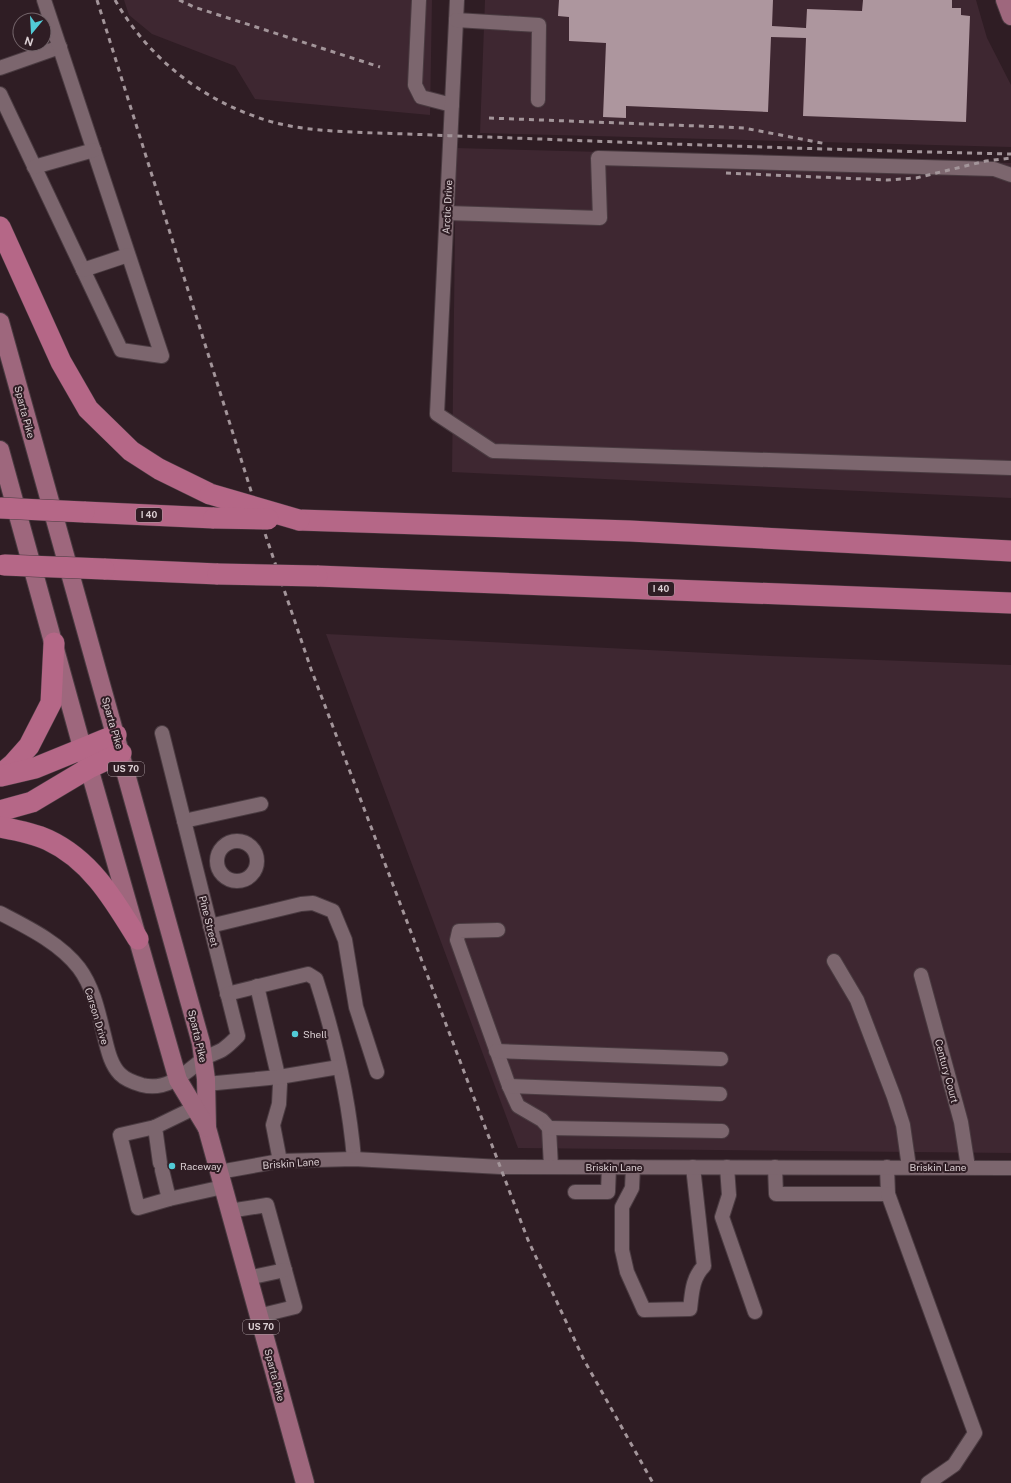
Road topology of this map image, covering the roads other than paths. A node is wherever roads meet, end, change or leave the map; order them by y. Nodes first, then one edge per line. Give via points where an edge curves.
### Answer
1 (44, 0) edge
2 (419, 0) edge
3 (457, 0) edge
4 (1005, 0) edge
5 (1011, 16) edge
6 (456, 20) junction
7 (60, 47) junction
8 (0, 68) edge
9 (0, 94) edge
10 (538, 100) dead end
11 (452, 105) junction
12 (94, 150) junction
13 (34, 167) junction
14 (1011, 175) edge
15 (447, 213) junction
16 (0, 227) edge
17 (128, 255) junction
18 (83, 270) junction
19 (0, 322) edge
20 (0, 450) edge
21 (1011, 468) edge
22 (0, 508) edge
23 (299, 520) junction
24 (1011, 551) edge
25 (1, 565) edge
26 (1011, 603) edge
27 (54, 643) junction
28 (162, 733) dead end
29 (118, 744) junction
30 (82, 747) junction
31 (89, 768) junction
32 (0, 776) edge
33 (261, 804) dead end
34 (0, 811) edge
35 (184, 821) junction
36 (0, 826) edge
37 (219, 869) dead end
38 (197, 873) junction
39 (0, 913) edge
40 (210, 926) junction
41 (498, 930) dead end
42 (138, 939) junction
43 (834, 961) dead end
44 (921, 976) dead end
45 (257, 986) junction
46 (227, 994) junction
47 (496, 1052) junction
48 (205, 1057) junction
49 (721, 1059) dead end
50 (339, 1067) junction
51 (377, 1072) dead end
52 (279, 1077) junction
53 (178, 1080) junction
54 (206, 1084) junction
55 (509, 1086) junction
56 (720, 1094) dead end
57 (194, 1108) junction
58 (155, 1127) junction
59 (207, 1128) junction
60 (549, 1128) junction
61 (722, 1131) dead end
62 (354, 1159) junction
63 (280, 1161) junction
64 (551, 1167) junction
65 (609, 1167) junction
66 (633, 1167) junction
67 (694, 1167) junction
68 (727, 1167) junction
69 (775, 1167) junction
70 (909, 1167) junction
71 (968, 1167) junction
72 (887, 1168) junction
73 (1011, 1168) edge
74 (221, 1179) junction
75 (575, 1192) dead end
76 (888, 1194) junction
77 (170, 1199) junction
78 (229, 1211) junction
79 (285, 1270) junction
80 (248, 1278) junction
81 (755, 1312) dead end
82 (258, 1316) junction
83 (305, 1483) edge
84 (928, 1483) edge

1 - 7 street
2 - 11 street via 415,85 422,97
3 - 6 street, Arctic Drive
4 - 5 main road
6 - 10 street via 539,25
6 - 11 street, Arctic Drive
7 - 8 street
7 - 12 street
9 - 13 street
11 - 15 street, Arctic Drive
12 - 13 street
12 - 17 street
13 - 18 street
14 - 15 street via 994,169 598,158 600,218
15 - 21 street, Arctic Drive via 437,414 493,451
16 - 23 highway, bridge via 61,362 88,409 131,451 160,469 210,494
17 - 18 street
17 - 18 street via 162,356 121,350
19 - 29 main road, Sparta Pike / US 70
20 - 27 main road, Sparta Pike / US 70
22 - 23 highway, I 40, bridge
23 - 24 highway, I 40 via 630,531
25 - 26 highway, I 40, bridge
27 - 30 main road, Sparta Pike / US 70
27 - 32 highway via 51,703 29,746
28 - 35 street, Pine Street
29 - 30 highway
29 - 31 highway
29 - 48 main road, Sparta Pike / US 70
30 - 31 main road, Sparta Pike / US 70
30 - 32 highway via 35,768
31 - 34 highway via 32,802
31 - 42 main road, Sparta Pike / US 70
33 - 35 street
35 - 38 street, Pine Street
36 - 42 highway via 47,839 69,851 102,883
37 - 38 street
38 - 40 street, Pine Street
39 - 53 street, Carson Drive via 60,949 79,968 98,1010 112,1061 121,1075 145,1085 155,1086
40 - 46 street, Pine Street
40 - 51 street via 302,904 314,903 333,910 345,940 356,1007
41 - 47 street via 459,931 457,940
42 - 53 main road, Sparta Pike / US 70
43 - 70 street via 857,1000 894,1097 904,1125
44 - 71 street, Century Court via 961,1122
45 - 46 street
45 - 50 street via 308,974 312,976 319,988
45 - 52 street
46 - 48 street, Pine Street via 238,1036 224,1049
47 - 49 street
47 - 55 street
48 - 53 street, Pine Street
48 - 54 main road, Sparta Pike / US 70
50 - 52 street
50 - 62 street via 352,1127
52 - 54 street
52 - 63 street via 279,1104 274,1125
53 - 57 main road, Sparta Pike / US 70
54 - 59 main road, Sparta Pike / US 70
55 - 56 street
55 - 60 street via 518,1106 542,1120
57 - 58 street
57 - 59 main road, Sparta Pike / US 70
58 - 77 street via 161,1166
58 - 77 street, Briskin Lane via 120,1135 138,1208
59 - 74 main road, Sparta Pike / US 70
60 - 61 street
60 - 64 street
62 - 63 street, Briskin Lane
62 - 64 street, Briskin Lane via 501,1167
63 - 74 street, Briskin Lane
64 - 65 street, Briskin Lane
65 - 66 street, Briskin Lane
65 - 75 street via 608,1192
66 - 67 street, Briskin Lane
66 - 67 street via 632,1188 622,1207 622,1250 644,1310 690,1309 694,1280 704,1266
67 - 68 street, Briskin Lane
68 - 69 street, Briskin Lane
68 - 81 street via 730,1195 722,1217
69 - 72 street, Briskin Lane
69 - 76 street via 776,1194
70 - 71 street, Briskin Lane
70 - 72 street, Briskin Lane
71 - 73 street, Briskin Lane
72 - 76 street
74 - 77 street, Briskin Lane
74 - 78 main road, Sparta Pike / US 70
76 - 84 street via 975,1433 954,1465
78 - 79 street via 267,1205
78 - 80 main road, Sparta Pike / US 70
79 - 80 street
79 - 82 street via 295,1307
80 - 82 main road, Sparta Pike / US 70
82 - 83 main road, Sparta Pike / US 70

